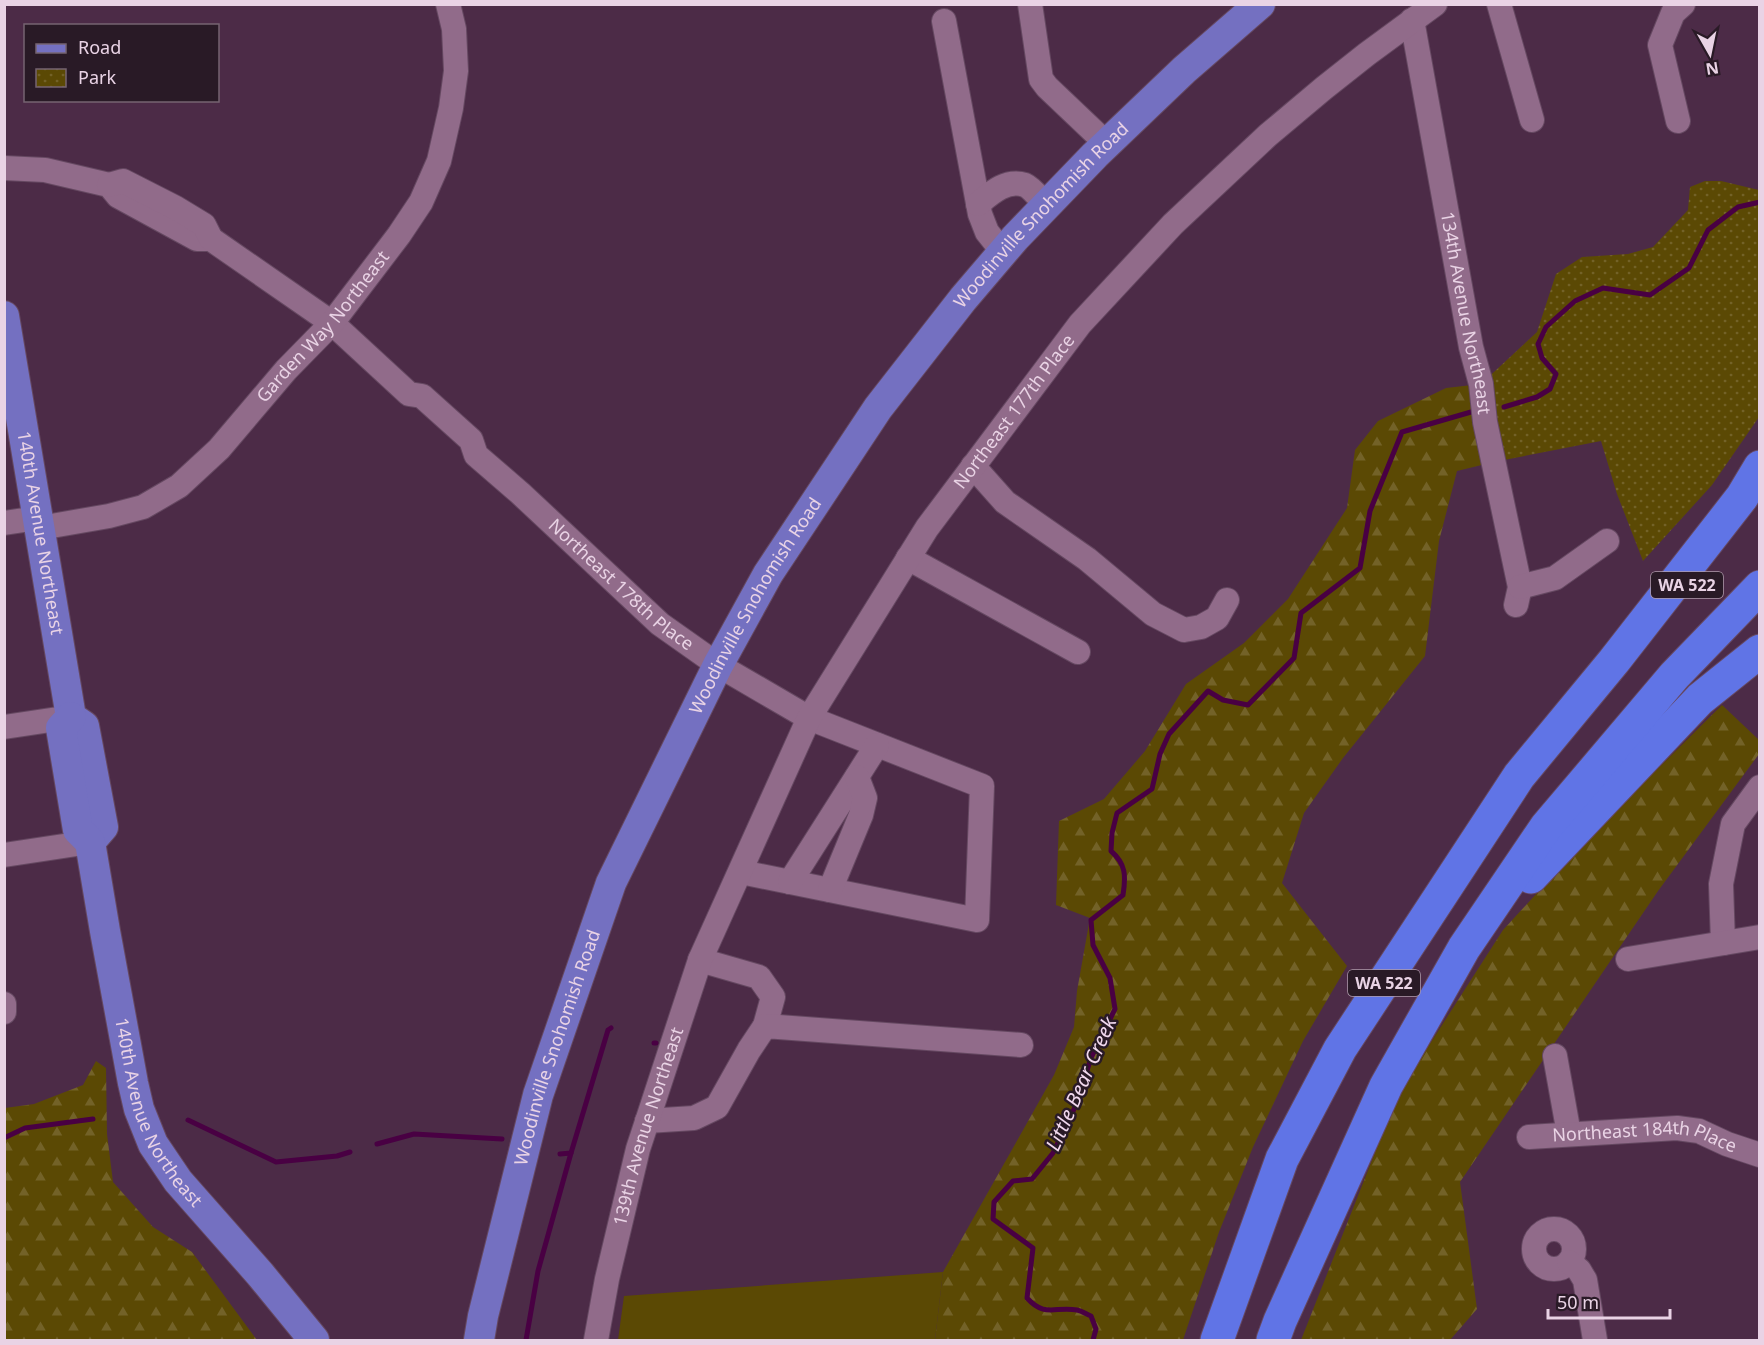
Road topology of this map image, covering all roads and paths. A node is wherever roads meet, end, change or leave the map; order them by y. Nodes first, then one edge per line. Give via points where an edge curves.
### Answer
1 (448, 4) edge
2 (1030, 4) edge
3 (1260, 4) edge
4 (1435, 4) edge
5 (1500, 4) edge
6 (1683, 4) edge
7 (1412, 20) junction
8 (944, 21) dead end
9 (1532, 120) dead end
10 (1678, 121) dead end
11 (1107, 144) junction
12 (4, 168) edge
13 (978, 204) junction
14 (1046, 205) junction
15 (1003, 252) junction
16 (4, 316) edge
17 (332, 322) junction
18 (8, 355) edge
19 (973, 466) junction
20 (1760, 467) edge
21 (1760, 509) edge
22 (4, 523) edge
23 (39, 523) junction
24 (1607, 541) dead end
25 (908, 558) junction
26 (1760, 587) edge
27 (1227, 600) dead end
28 (1760, 651) edge
29 (1078, 652) dead end
30 (1614, 660) junction
31 (717, 666) junction
32 (70, 717) junction
33 (809, 718) junction
34 (4, 727) edge
35 (877, 745) junction
36 (857, 777) junction
37 (1760, 787) edge
38 (90, 842) junction
39 (4, 855) edge
40 (741, 872) junction
41 (790, 882) junction
42 (830, 890) junction
43 (720, 918) joint
44 (1760, 937) edge
45 (1723, 943) junction
46 (1464, 948) junction
47 (1628, 959) dead end
48 (700, 960) junction
49 (4, 1004) edge
50 (4, 1012) edge
51 (765, 1026) junction
52 (1021, 1045) dead end
53 (1555, 1056) dead end
54 (647, 1121) junction
55 (1569, 1134) junction
56 (1529, 1137) dead end
57 (1760, 1155) edge
58 (1569, 1262) dead end
59 (314, 1341) edge
60 (479, 1341) edge
61 (596, 1341) edge
62 (1217, 1341) edge
63 (1274, 1341) edge
64 (1595, 1341) edge

1 - 17 street, Garden Way Northeast via 456,71 439,161 416,210
2 - 11 street via 1041,79
3 - 11 main road, Woodinville Snohomish Road
4 - 7 street, Northeast 177th Place
5 - 9 street
6 - 10 street via 1673,13 1660,45
7 - 19 street, Northeast 177th Place via 1268,135 1173,224 1080,324
7 - 24 street, 134th Avenue Northeast via 1518,596 1555,578
8 - 13 street
11 - 14 main road, Woodinville Snohomish Road
12 - 17 street, Northeast 178th Place via 45,170 109,185 123,181 204,225 212,238
13 - 14 street via 1009,184 1026,186
13 - 15 street via 987,232
14 - 15 main road, Woodinville Snohomish Road
15 - 31 main road, Woodinville Snohomish Road via 878,408 768,574
16 - 18 main road, 140th Avenue Northeast
17 - 23 street, Garden Way Northeast via 219,449 179,486 143,507 109,516
17 - 31 street, Northeast 178th Place via 409,394 422,396 471,440 476,454 660,624
18 - 23 main road, 140th Avenue Northeast
19 - 25 street, Northeast 177th Place
19 - 27 street via 1005,502 1087,559 1153,614 1184,630 1201,627 1218,618
20 - 30 highway via 1742,497
21 - 30 highway, WA 522
22 - 23 street, Garden Way Northeast
23 - 32 main road, 140th Avenue Northeast
25 - 29 street
25 - 33 street, Northeast 177th Place
26 - 46 highway, WA 522 via 1674,676 1546,827
28 - 46 highway via 1700,699
30 - 62 highway, WA 522 via 1519,776 1340,1049 1282,1159
31 - 33 street, Northeast 178th Place
31 - 60 main road, Woodinville Snohomish Road via 611,883 538,1095
32 - 34 street
32 - 38 main road, 140th Avenue Northeast via 61,728 78,830
33 - 35 street, Northeast 178th Place
33 - 40 street, Northeast 177th Place
35 - 36 street
35 - 42 street, Northeast 178th Place via 982,786 977,920
36 - 41 street
36 - 42 street via 865,798 861,815
37 - 45 street via 1733,824 1721,884
38 - 39 street
38 - 59 main road, 140th Avenue Northeast via 133,1083 153,1144 178,1181
40 - 41 street
40 - 43 street, Northeast 177th Place
41 - 42 street
43 - 48 street, 139th Avenue Northeast
44 - 45 street
45 - 47 street
46 - 63 highway, WA 522 via 1386,1086
48 - 51 street via 759,977 773,997
48 - 54 street, 139th Avenue Northeast
49 - 50 street
51 - 52 street
51 - 54 street via 717,1107 694,1118
53 - 55 street
54 - 61 street, 139th Avenue Northeast via 618,1226
55 - 56 street, Northeast 184th Place
55 - 57 street, Northeast 184th Place via 1677,1128 1699,1131
58 - 64 street via 1585,1280

